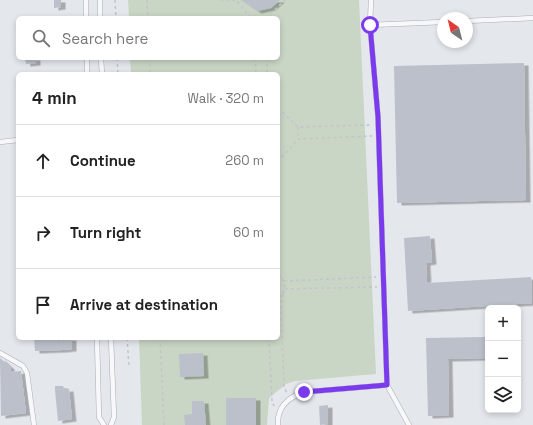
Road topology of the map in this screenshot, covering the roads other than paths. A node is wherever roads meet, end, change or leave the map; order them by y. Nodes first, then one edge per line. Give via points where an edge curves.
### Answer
1 (86, 0) edge
2 (100, 0) edge
3 (371, 0) edge
4 (86, 16) edge
5 (100, 16) edge
6 (533, 18) edge
7 (473, 21) edge
8 (437, 22) edge
9 (370, 25) junction
10 (87, 60) edge
11 (101, 60) edge
12 (87, 72) edge
13 (102, 72) edge
14 (16, 140) edge
15 (0, 142) edge
16 (97, 340) edge
17 (111, 340) edge
18 (0, 353) edge
19 (387, 385) junction
20 (34, 425) edge
21 (104, 425) edge
22 (111, 425) edge
23 (278, 425) edge
24 (408, 425) edge

1 - 4 lane
2 - 5 lane
3 - 9 lane
6 - 7 lane
8 - 9 lane
9 - 19 lane via 379,136
10 - 12 lane
11 - 13 lane
14 - 15 lane
16 - 21 lane via 99,417
17 - 22 lane via 114,417
18 - 20 lane via 23,366 27,373
19 - 23 lane via 297,394 281,407
19 - 24 lane

